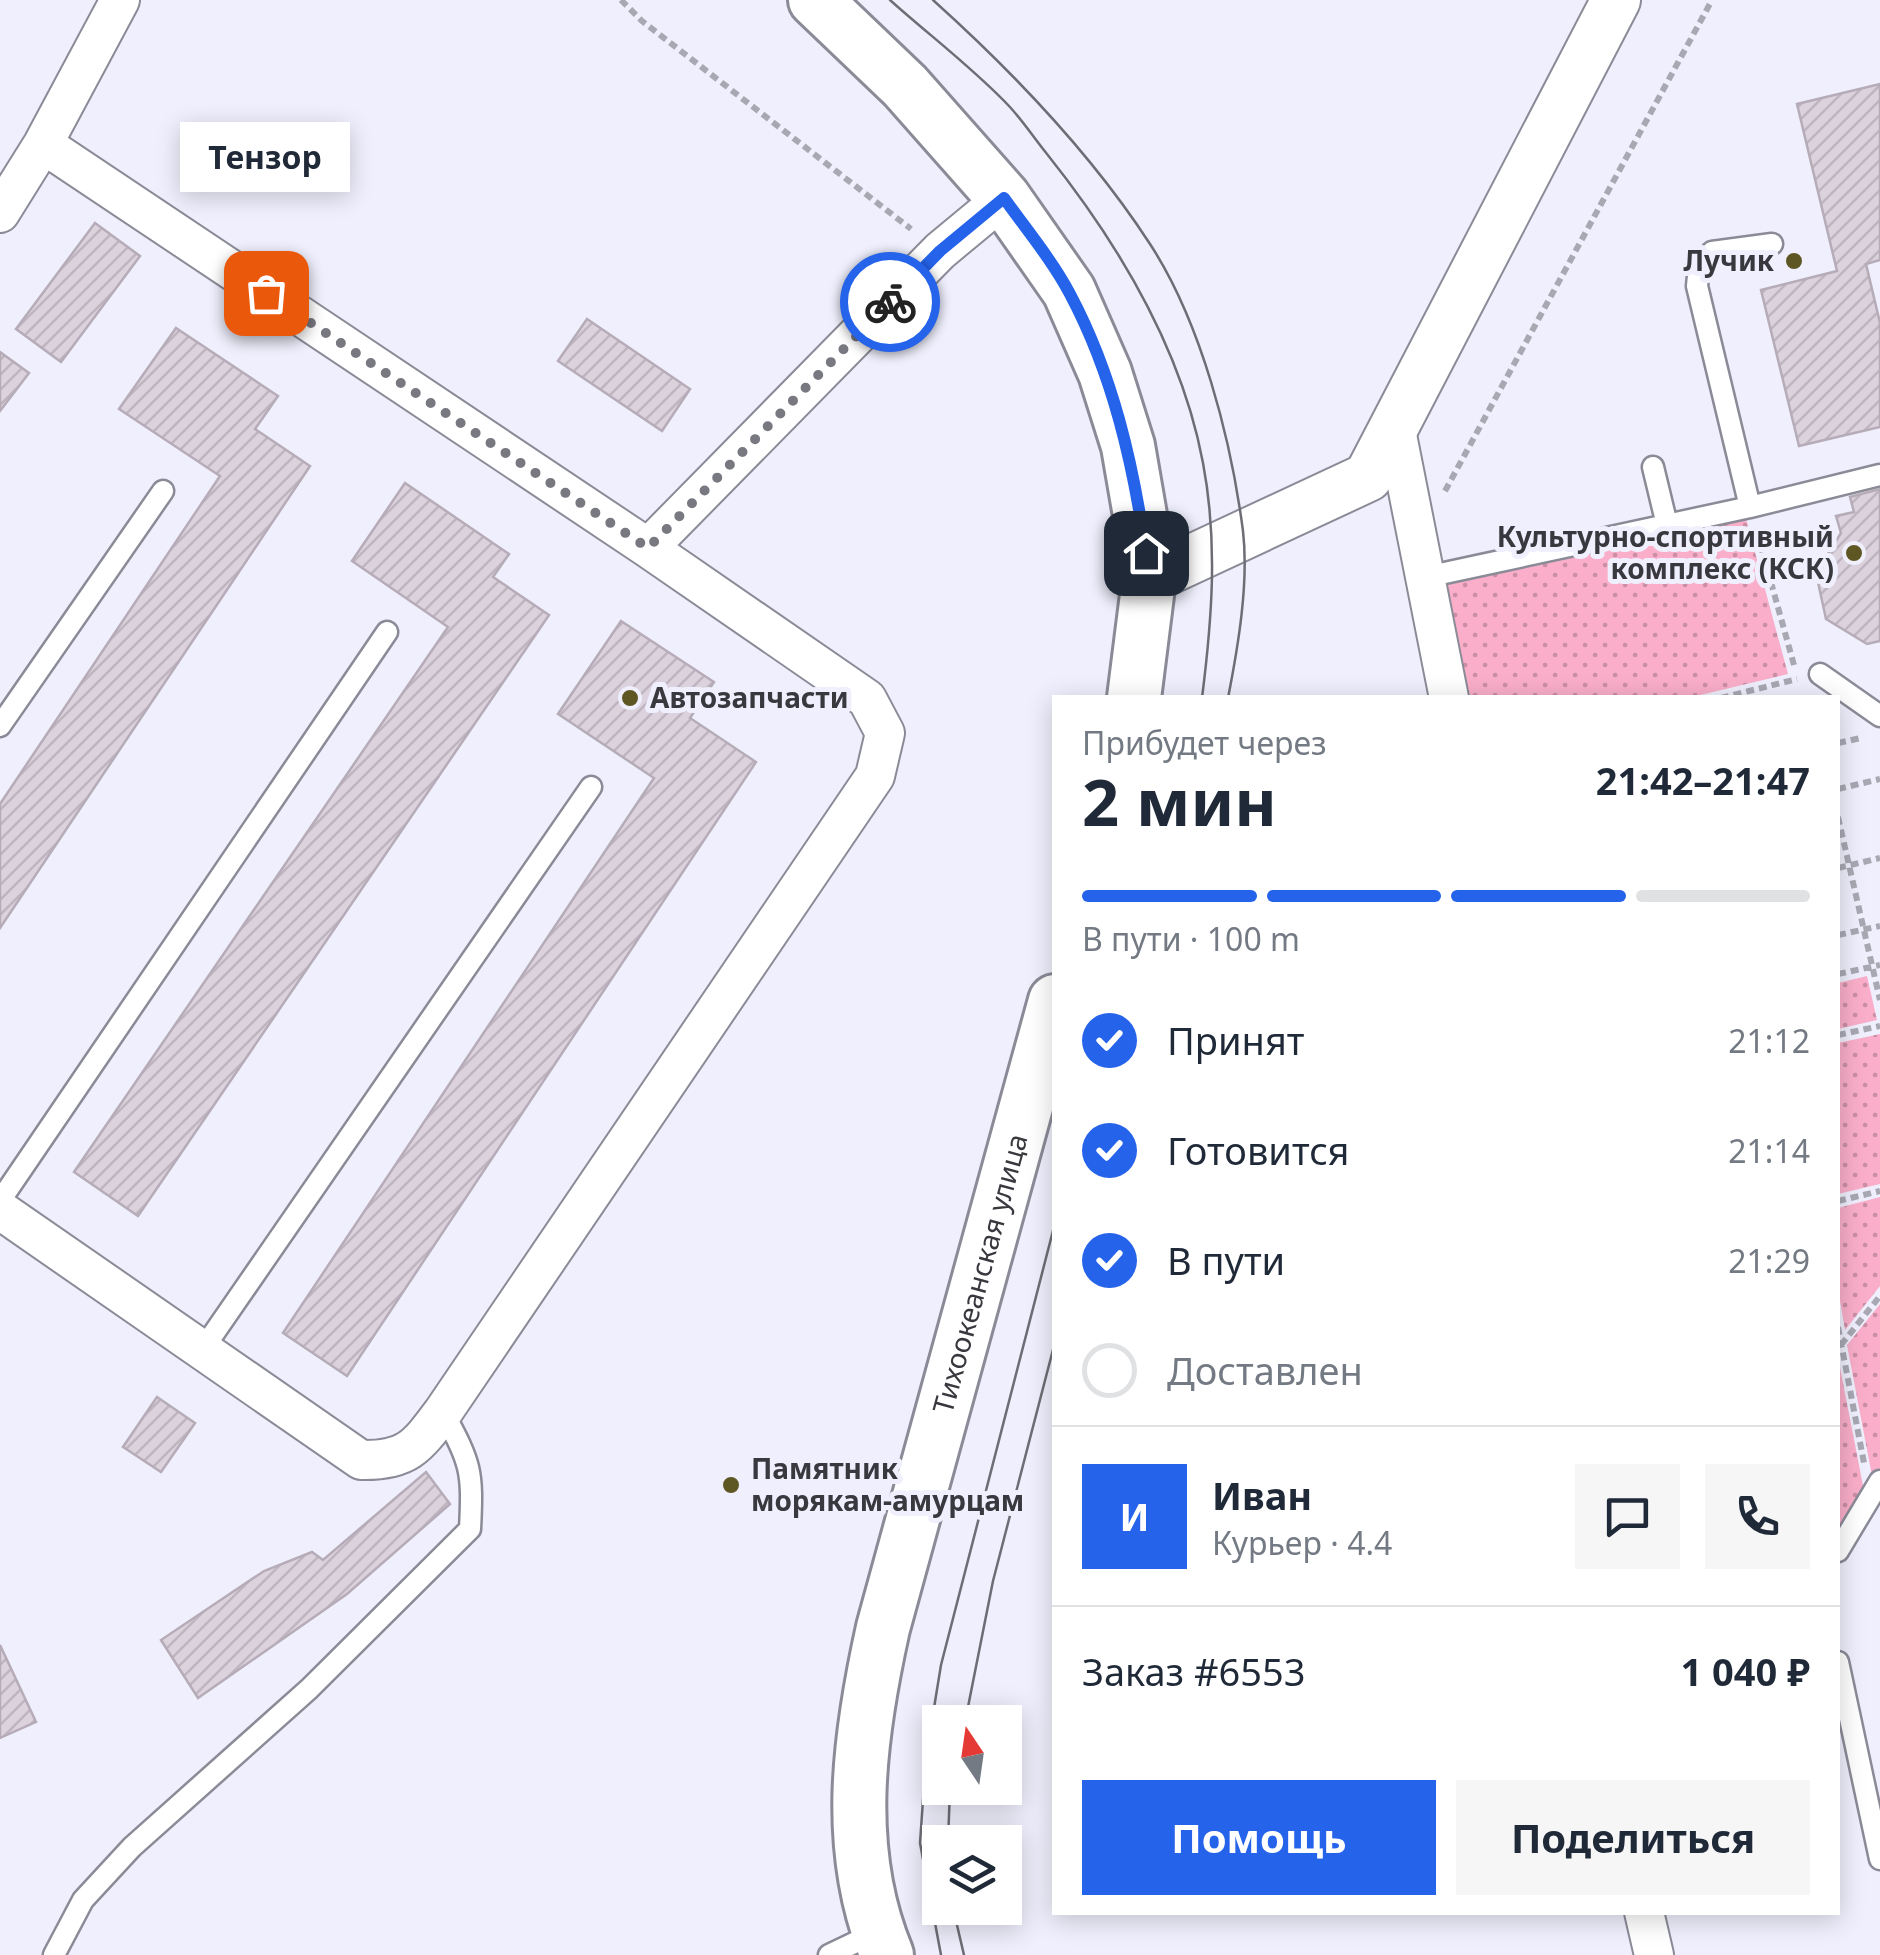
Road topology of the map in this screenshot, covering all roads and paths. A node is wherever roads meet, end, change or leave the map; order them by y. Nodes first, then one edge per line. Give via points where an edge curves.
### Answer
1 (120, 0) edge
2 (621, 0) edge
3 (816, 0) edge
4 (1616, 0) edge
5 (1712, 0) edge
6 (42, 144) junction
7 (1004, 198) junction
8 (0, 213) edge
9 (1772, 244) dead end
10 (940, 251) junction
11 (1395, 425) junction
12 (1653, 468) dead end
13 (1880, 475) edge
14 (163, 490) dead end
15 (1750, 507) junction
16 (1667, 525) junction
17 (1419, 540) junction
18 (648, 548) junction
19 (1426, 577) junction
20 (1149, 580) junction
21 (387, 632) dead end
22 (1820, 674) joint
23 (1798, 679) junction
24 (1134, 695) edge
25 (1447, 695) edge
26 (1733, 695) edge
27 (1880, 716) edge
28 (0, 726) edge
29 (1880, 779) edge
30 (590, 787) dead end
31 (1840, 789) edge
32 (1840, 825) edge
33 (1880, 858) edge
34 (1851, 865) junction
35 (1840, 868) edge
36 (1880, 926) edge
37 (1865, 929) junction
38 (1840, 935) edge
39 (1876, 966) edge
40 (1840, 974) edge
41 (1880, 1000) edge
42 (1052, 1013) edge
43 (1880, 1026) edge
44 (1840, 1036) edge
45 (1880, 1190) edge
46 (1840, 1200) edge
47 (0, 1201) edge
48 (0, 1210) edge
49 (1880, 1296) edge
50 (1840, 1346) edge
51 (203, 1349) junction
52 (1840, 1351) edge
53 (443, 1412) junction
54 (1875, 1488) edge
55 (1840, 1548) edge
56 (1840, 1671) edge
57 (1880, 1859) edge
58 (1645, 1915) edge
59 (882, 1944) edge
60 (54, 1955) edge
61 (830, 1955) edge
62 (1654, 1955) edge

1 - 6 street
2 - 10 path
3 - 7 main road via 905,86
4 - 11 street
5 - 17 path
6 - 8 street
6 - 18 street
7 - 10 street
7 - 20 main road via 1069,292 1105,373 1128,446
9 - 15 lane via 1712,252 1699,266 1697,286
10 - 18 street
11 - 17 street
11 - 20 street via 1368,477
12 - 16 lane
13 - 15 lane
14 - 28 lane
15 - 16 lane
15 - 23 path
16 - 19 lane
17 - 19 street
18 - 53 street via 867,700 885,733 875,776
19 - 25 street
20 - 24 main road
21 - 47 lane
22 - 23 path
22 - 27 lane
23 - 26 path
29 - 31 path
30 - 51 lane
32 - 34 path
33 - 34 path
34 - 35 path
34 - 37 path
36 - 37 path
37 - 38 path
37 - 39 path
39 - 40 path
39 - 41 path
42 - 59 main road, Тихоокеанская улица via 864,1715 858,1800 864,1876
43 - 44 path
45 - 46 path
48 - 51 street
49 - 50 path
51 - 53 street via 360,1460 391,1461 419,1445
52 - 54 path
53 - 60 lane via 468,1459 470,1529 308,1689 132,1847 82,1900
54 - 55 lane
56 - 57 lane
58 - 62 street
59 - 61 lane

